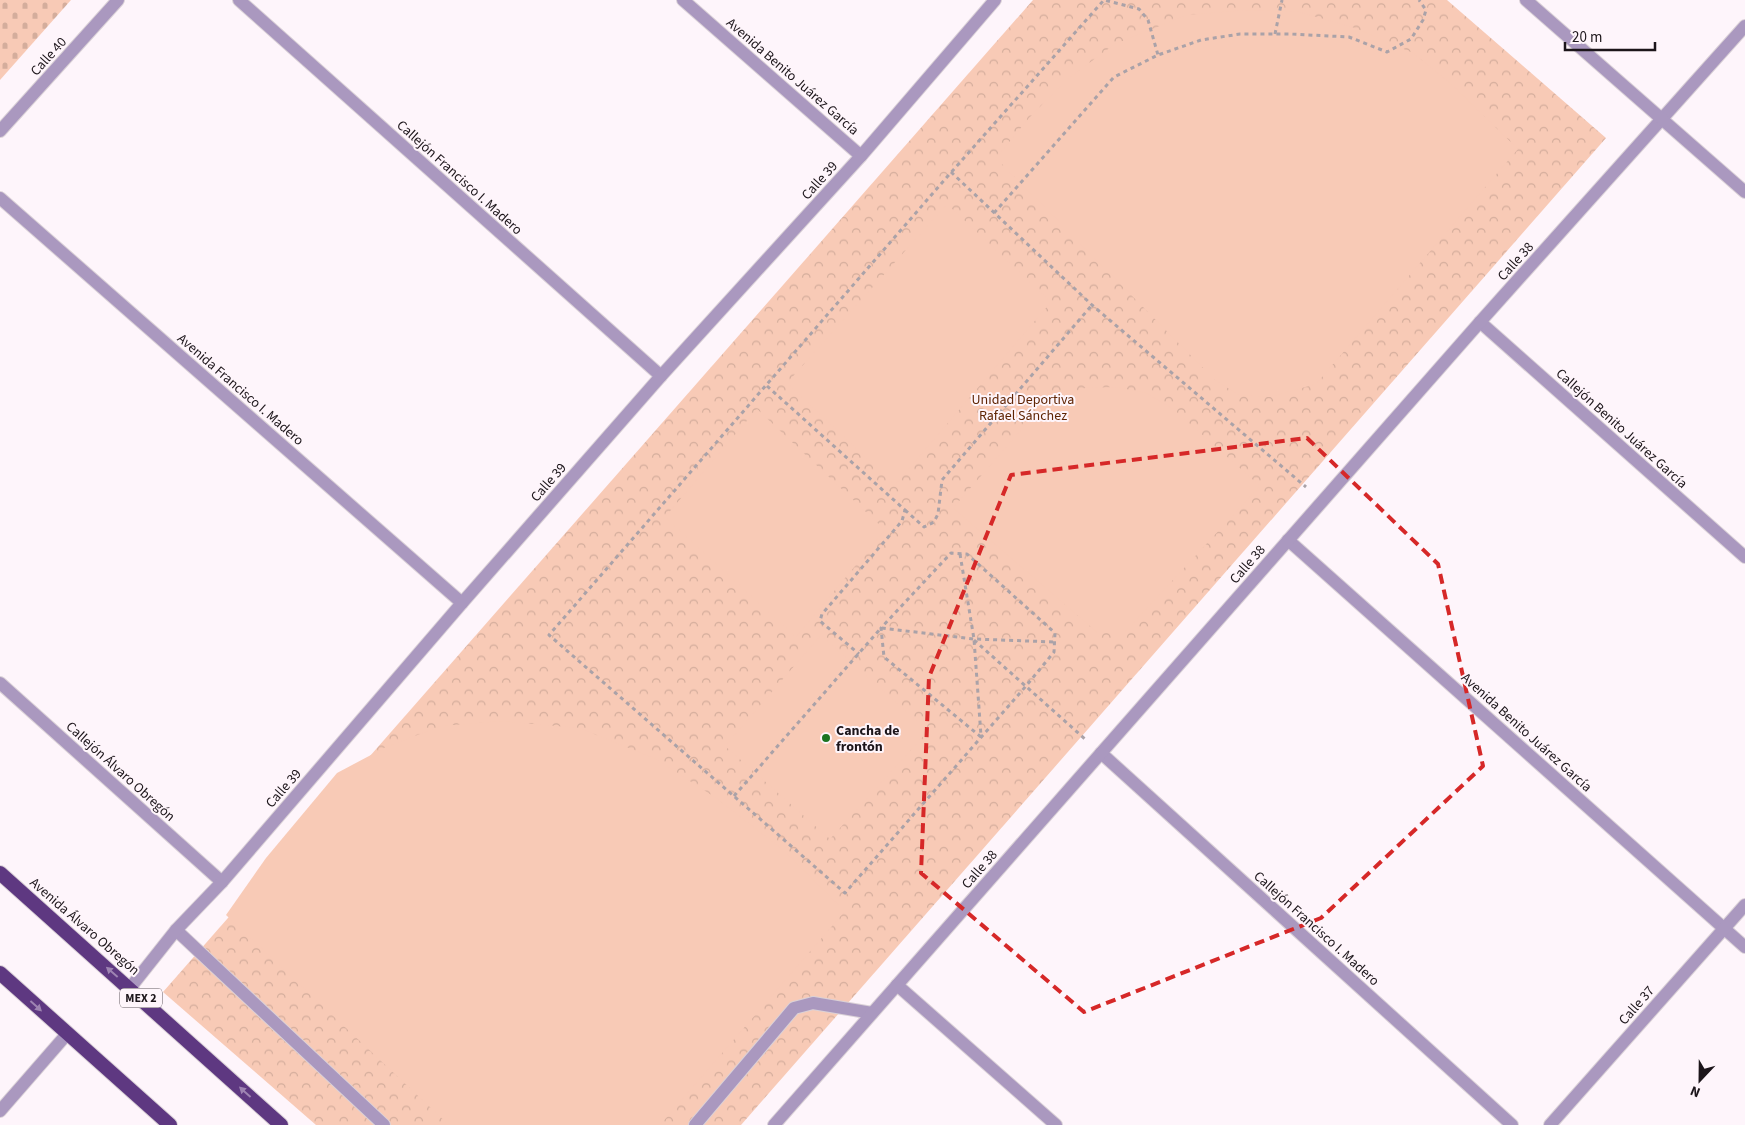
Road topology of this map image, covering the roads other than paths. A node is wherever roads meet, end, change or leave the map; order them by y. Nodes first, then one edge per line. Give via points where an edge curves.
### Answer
1 (118, 0) edge
2 (239, 0) edge
3 (683, 0) edge
4 (995, 0) edge
5 (1526, 0) edge
6 (1745, 26) edge
7 (1662, 120) junction
8 (0, 131) edge
9 (860, 156) junction
10 (1745, 192) edge
11 (0, 198) edge
12 (1480, 322) junction
13 (661, 376) junction
14 (1288, 540) junction
15 (1745, 557) edge
16 (462, 603) junction
17 (0, 683) edge
18 (1101, 753) junction
19 (0, 873) edge
20 (222, 882) junction
21 (1745, 905) edge
22 (1724, 928) junction
23 (176, 930) junction
24 (1745, 947) edge
25 (0, 973) edge
26 (897, 985) junction
27 (130, 988) junction
28 (872, 1013) junction
29 (67, 1034) junction
30 (0, 1111) edge
31 (170, 1125) edge
32 (282, 1125) edge
33 (384, 1125) edge
34 (695, 1125) edge
35 (774, 1125) edge
36 (1056, 1125) edge
37 (1512, 1125) edge
38 (1550, 1125) edge

1 - 8 street, Calle 40
2 - 13 street, Callejón Francisco I. Madero
3 - 9 street, Avenida Benito Juárez García
4 - 9 street, Calle 39
5 - 7 street
6 - 7 street, Calle 38
7 - 10 street
7 - 12 street, Calle 38
9 - 13 street, Calle 39
11 - 16 street, Avenida Francisco I. Madero
12 - 14 street, Calle 38
12 - 15 street, Callejón Benito Juárez García
13 - 16 street, Calle 39
14 - 18 street, Calle 38
14 - 22 street, Avenida Benito Juárez García
16 - 20 street, Calle 39
17 - 20 street, Callejón Álvaro Obregón
18 - 26 street, Calle 38
18 - 37 street, Callejón Francisco I. Madero
27 -> 19 highway, Avenida Álvaro Obregón / MEX 2
20 - 23 street, Calle 39
21 - 22 street, Calle 37
22 - 24 street, Avenida Benito Juárez García
22 - 38 street, Calle 37
23 - 27 street, Calle 39
23 - 33 street
25 -> 29 highway
26 - 28 street, Calle 38
26 - 36 street
32 -> 27 highway, Avenida Álvaro Obregón / MEX 2
28 - 34 street via 813,1003 794,1008
28 - 35 street, Calle 38
29 - 30 street
29 - 31 highway

